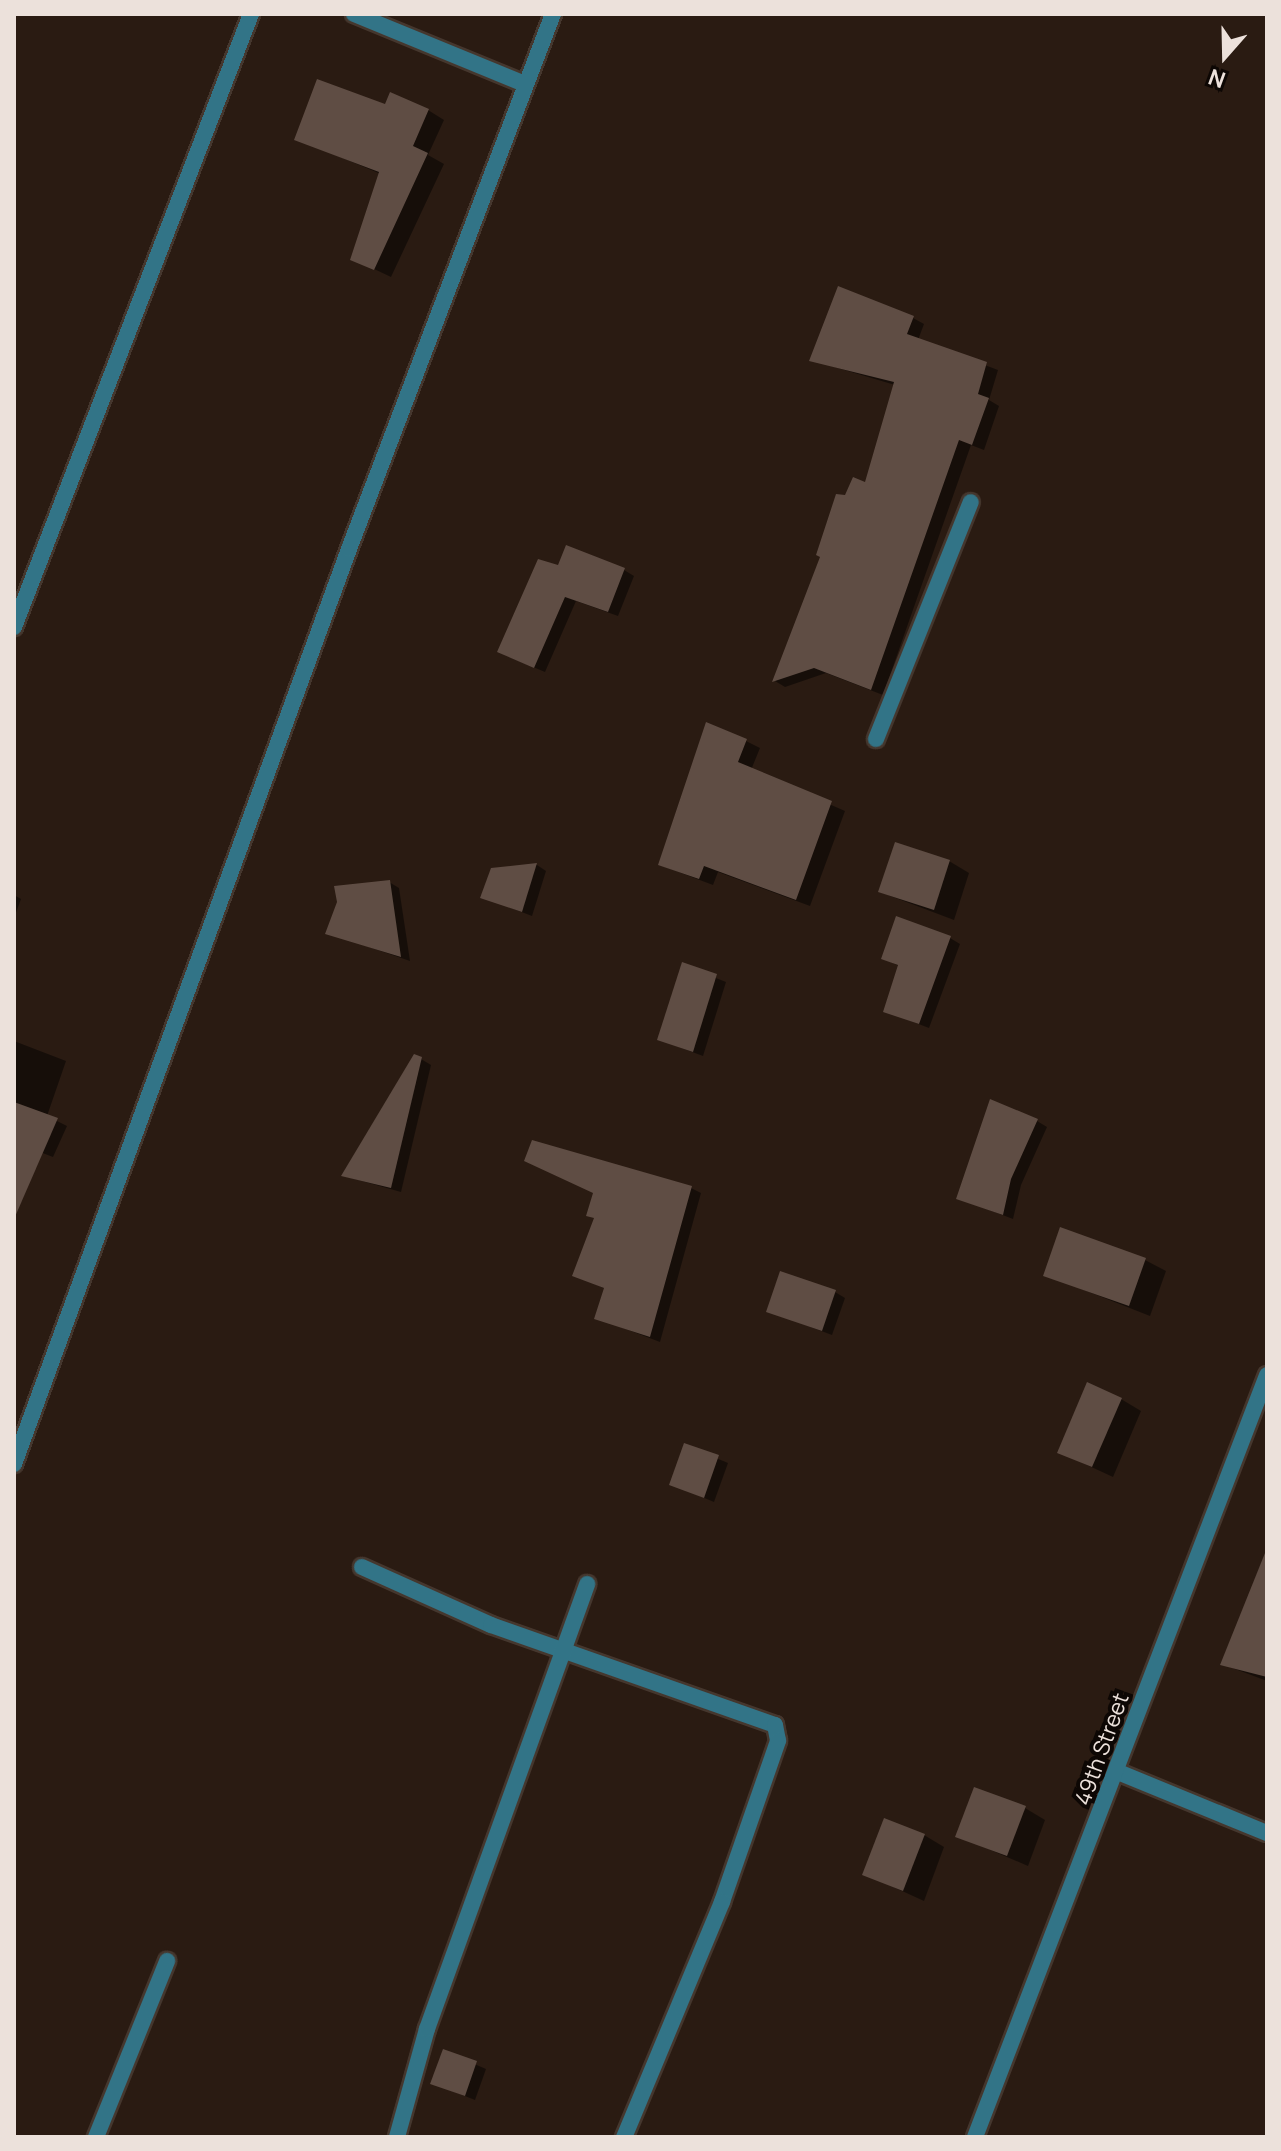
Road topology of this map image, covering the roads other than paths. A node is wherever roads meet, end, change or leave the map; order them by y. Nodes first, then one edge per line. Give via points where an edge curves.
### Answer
1 (251, 14) edge
2 (354, 14) edge
3 (553, 14) edge
4 (525, 84) junction
5 (971, 502) dead end
6 (14, 627) edge
7 (876, 739) dead end
8 (1267, 1375) edge
9 (14, 1464) edge
10 (362, 1567) dead end
11 (587, 1584) dead end
12 (564, 1650) junction
13 (1118, 1772) junction
14 (1267, 1833) edge
15 (167, 1961) dead end
16 (96, 2137) edge
17 (397, 2137) edge
18 (624, 2137) edge
19 (975, 2137) edge

1 - 6 street
2 - 4 street
3 - 4 street
4 - 9 street
5 - 7 street
8 - 13 street, 49th Street
10 - 12 street via 491,1625
11 - 12 street
12 - 17 street via 427,2029
12 - 18 street via 765,1718 775,1725 778,1741 722,1902
13 - 14 street
13 - 19 street, 49th Street via 1021,2007
15 - 16 street

